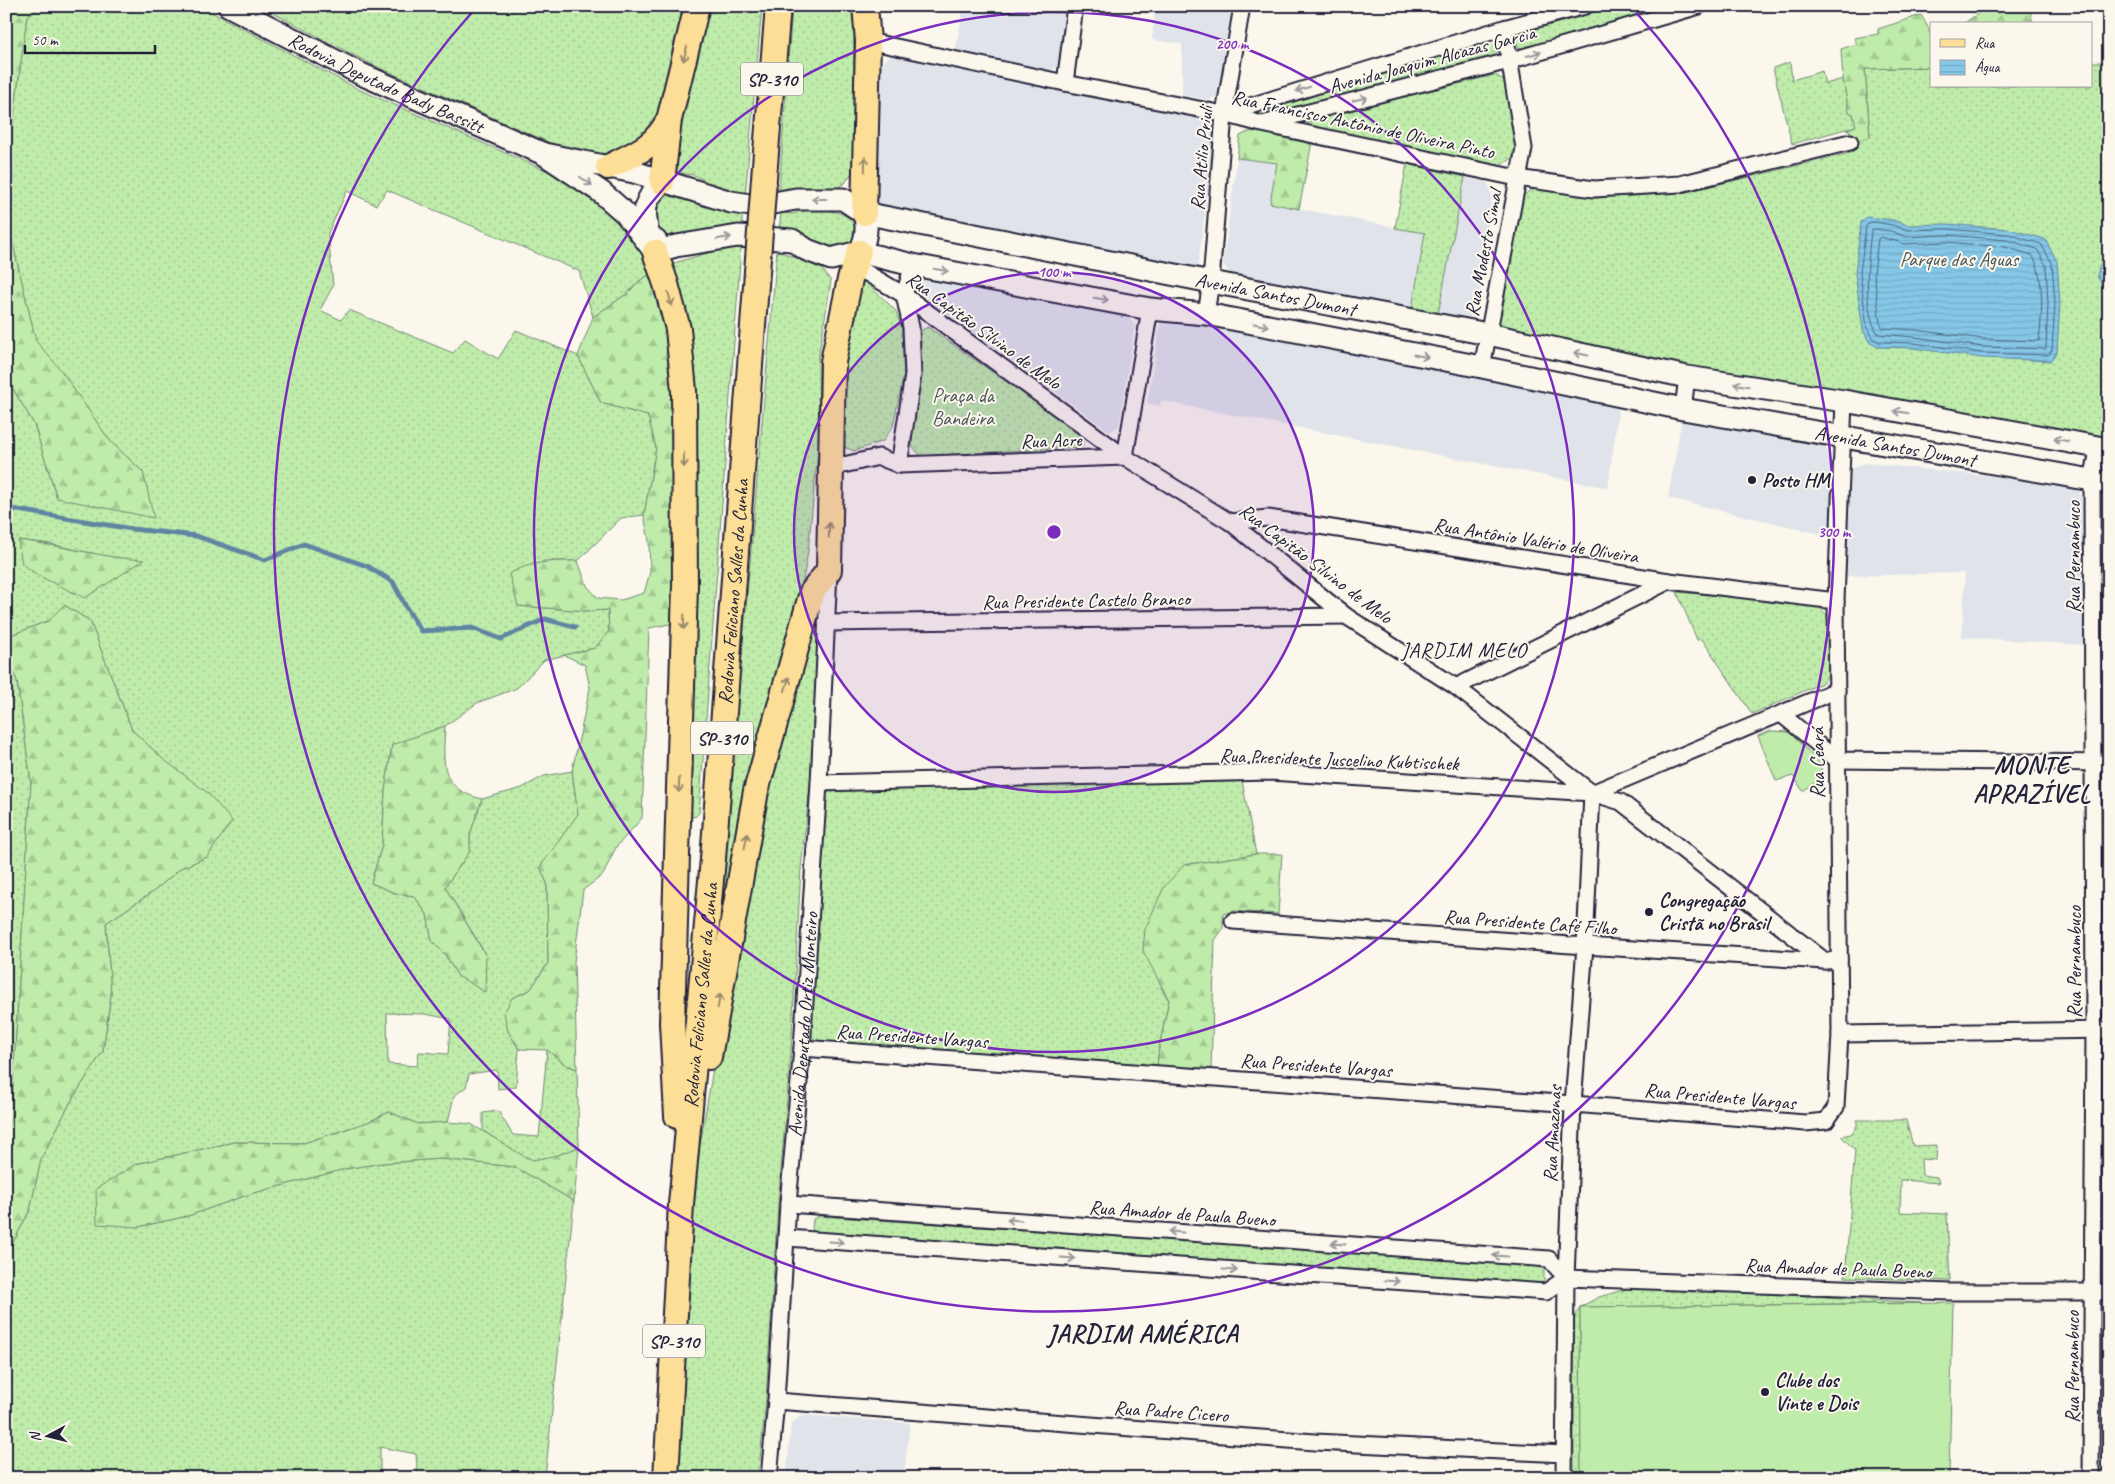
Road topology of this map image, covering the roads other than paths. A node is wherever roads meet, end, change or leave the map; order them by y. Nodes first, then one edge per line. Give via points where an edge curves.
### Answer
1 (229, 6) edge
2 (697, 6) edge
3 (778, 6) edge
4 (865, 6) edge
5 (1075, 6) edge
6 (1242, 6) edge
7 (1585, 6) edge
8 (1698, 6) edge
9 (1504, 28) junction
10 (868, 40) junction
11 (1509, 61) junction
12 (1065, 83) junction
13 (1224, 114) junction
14 (669, 120) junction
15 (1262, 124) junction
16 (1850, 142) dead end
17 (544, 154) junction
18 (608, 167) junction
19 (1518, 178) junction
20 (662, 182) junction
21 (864, 213) junction
22 (660, 245) junction
23 (857, 259) junction
24 (913, 265) junction
25 (1211, 282) junction
26 (904, 295) junction
27 (1150, 308) junction
28 (1206, 314) junction
29 (1488, 334) junction
30 (1482, 367) junction
31 (1687, 377) junction
32 (1844, 401) junction
33 (1683, 409) junction
34 (1842, 436) junction
35 (2104, 448) edge
36 (1125, 457) junction
37 (899, 465) junction
38 (830, 468) junction
39 (2101, 481) edge
40 (1230, 522) junction
41 (829, 570) junction
42 (1669, 581) junction
43 (1836, 601) junction
44 (1346, 616) junction
45 (826, 623) junction
46 (1456, 687) junction
47 (1837, 690) junction
48 (1781, 714) junction
49 (1837, 760) junction
50 (2101, 763) edge
51 (819, 783) junction
52 (1592, 793) junction
53 (1233, 921) dead end
54 (1585, 946) junction
55 (1832, 961) junction
56 (2101, 1030) edge
57 (1840, 1034) junction
58 (802, 1048) junction
59 (1572, 1104) junction
60 (1826, 1121) joint
61 (681, 1204) junction
62 (788, 1204) junction
63 (788, 1238) junction
64 (1566, 1278) junction
65 (2092, 1292) junction
66 (2109, 1292) edge
67 (776, 1401) junction
68 (1564, 1454) junction
69 (666, 1478) edge
70 (769, 1478) edge
71 (1564, 1478) edge
72 (2092, 1478) edge

1 - 17 street, Rodovia Deputado Bady Bassitt via 361,74
2 -> 14 main road
3 - 61 main road, Rodovia Feliciano Salles da Cunha / SP-310, bridge via 713,859
4 - 10 main road
5 - 12 street
6 - 13 street, Rua Atilio Priuli
7 - 9 street, Avenida Joaquim Alcazas Garcia
11 -> 8 street, Avenida Joaquim Alcazas Garcia
9 - 11 street, Rua Modesto Simal
9 -> 13 street, Avenida Joaquim Alcazas Garcia
10 - 12 street, Rua Francisco Antônio de Oliveira Pinto
21 -> 10 main road
15 -> 11 street, Avenida Joaquim Alcazas Garcia
11 - 19 street, Rua Modesto Simal via 1524,148
12 - 13 street, Rua Francisco Antônio de Oliveira Pinto
13 - 15 street, Rua Francisco Antônio de Oliveira Pinto
13 - 25 street, Rua Atilio Priuli
14 - 18 main road via 651,144
14 - 20 main road
15 - 19 street, Rua Francisco Antônio de Oliveira Pinto
16 - 19 street, Rua Francisco Antônio de Oliveira Pinto via 1680,184 1594,189
17 - 18 street, Rodovia Deputado Bady Bassitt
17 -> 22 street, Rodovia Deputado Bady Bassitt via 602,192
18 - 20 street, Rodovia Deputado Bady Bassitt
19 - 29 street, Rua Modesto Simal
21 -> 20 street, Rodovia Deputado Bady Bassitt via 843,199 796,200 757,206
20 - 22 street via 648,196 645,213
21 - 23 street via 867,225 865,243
21 - 25 street, Avenida Santos Dumont
22 -> 23 street via 738,236 763,237 792,240 831,259
22 -> 61 main road via 678,329 684,391 685,586 672,1023
23 - 24 street, Avenida Santos Dumont
23 - 26 street, Rua Capitão Silvino de Melo
23 - 38 main road via 833,362
24 - 26 street
24 -> 27 street, Avenida Santos Dumont
25 - 28 street, Rua Atilio Priuli
25 - 29 street, Avenida Santos Dumont
26 - 36 street, Rua Capitão Silvino de Melo
26 - 37 street via 911,327 913,375
27 - 28 street, Avenida Santos Dumont
27 - 36 street
28 -> 30 street, Avenida Santos Dumont
29 - 30 street, Rua Modesto Simal
31 -> 29 street, Avenida Santos Dumont
30 - 33 street, Avenida Santos Dumont
32 -> 31 street, Avenida Santos Dumont
31 - 33 street
32 - 34 street, Rua Ceará
35 -> 32 street, Avenida Santos Dumont
33 - 34 street, Avenida Santos Dumont
34 - 39 street, Avenida Santos Dumont
34 - 43 street, Rua Ceará
35 - 39 street, Rua Pernambuco
36 - 37 street, Rua Acre
36 - 40 street, Rua Capitão Silvino de Melo
37 - 38 street, Rua Acre via 879,457
41 -> 38 main road
39 - 50 street, Rua Pernambuco
40 - 42 street, Rua Antônio Valério de Oliveira via 1268,518
40 - 44 street, Rua Capitão Silvino de Melo
41 - 45 street, Avenida Deputado Ortiz Monteiro
61 -> 41 main road via 756,791 812,592
42 - 43 street, Rua Antônio Valério de Oliveira
42 - 46 street
43 - 47 street, Rua Ceará
44 - 45 street, Rua Presidente Castelo Branco
44 - 46 street, Rua Capitão Silvino de Melo
45 - 51 street, Avenida Deputado Ortiz Monteiro
46 - 52 street, Rua Capitão Silvino de Melo
47 - 48 street, Rua Presidente Juscelino Kubtischek
47 - 49 street, Rua Ceará
48 - 49 street
48 - 52 street, Rua Presidente Juscelino Kubtischek
49 - 50 street
49 - 55 street, Rua Ceará
50 - 56 street, Rua Pernambuco
51 - 52 street, Rua Presidente Juscelino Kubtischek via 1270,772
51 - 58 street, Avenida Deputado Ortiz Monteiro
52 - 54 street, Rua Amazonas
52 - 55 street, Rua Capitão Silvino de Melo via 1621,802
53 - 54 street, Rua Presidente Café Filho
54 - 55 street, Rua Presidente Café Filho
54 - 59 street, Rua Amazonas
55 - 57 street, Rua Ceará
56 - 57 street
56 - 65 street, Rua Pernambuco
57 - 60 street, Rua Ceará via 1836,1106
58 - 59 street, Rua Presidente Vargas
58 - 62 street, Avenida Deputado Ortiz Monteiro
59 - 60 street, Rua Presidente Vargas via 1805,1123
59 - 64 street, Rua Amazonas
61 - 69 main road, Rodovia Feliciano Salles da Cunha / SP-310
62 - 63 street, Avenida Deputado Ortiz Monteiro
64 -> 62 street, Rua Amador de Paula Bueno via 1549,1259
63 -> 64 street via 1546,1292
63 - 67 street, Avenida Deputado Ortiz Monteiro
64 - 65 street, Rua Amador de Paula Bueno via 1951,1292
64 - 68 street, Rua Amazonas
65 - 66 street, Rua Amador de Paula Bueno
65 - 72 street, Rua Pernambuco
67 - 68 street, Rua Padre Cicero via 1315,1442
67 - 70 street, Avenida Deputado Ortiz Monteiro
68 - 71 street, Rua Amazonas

